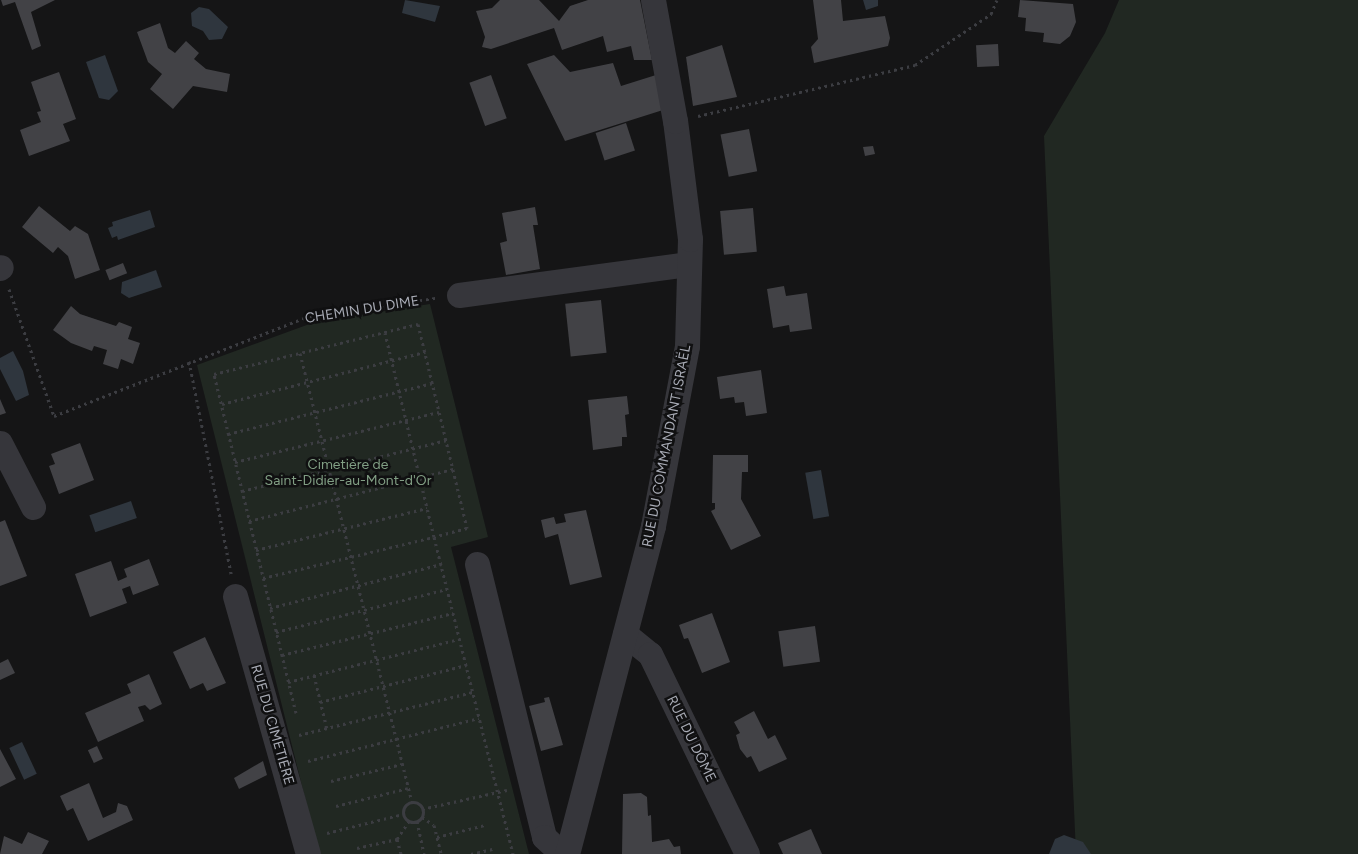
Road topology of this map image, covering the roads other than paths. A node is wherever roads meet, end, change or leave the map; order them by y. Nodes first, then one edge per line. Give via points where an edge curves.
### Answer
1 (653, 0) edge
2 (689, 264) junction
3 (459, 295) road end
4 (0, 443) edge
5 (33, 507) dead end
6 (477, 564) dead end
7 (235, 596) road end
8 (625, 634) junction
9 (308, 854) edge
10 (562, 854) edge
11 (567, 854) edge
12 (747, 854) edge

1 - 2 street, RUE DU COMMANDANT ISRAËL via 675,121 690,239
2 - 3 street
2 - 8 street, RUE DU COMMANDANT ISRAËL via 687,346 653,526
4 - 5 street
6 - 10 street via 544,837
7 - 9 street, RUE DU CIMETIÈRE
8 - 11 street, RUE DU COMMANDANT ISRAËL
8 - 12 street, RUE DU DÔME via 650,654

